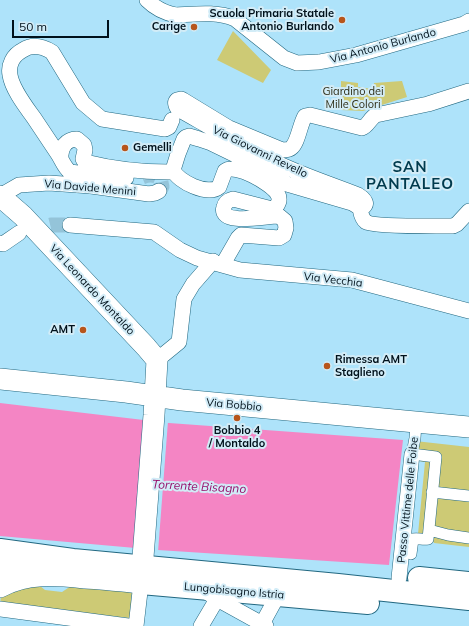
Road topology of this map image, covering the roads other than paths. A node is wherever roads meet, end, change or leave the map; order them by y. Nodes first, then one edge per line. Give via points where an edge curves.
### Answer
1 (147, 0) edge
2 (467, 23) edge
3 (469, 91) edge
4 (172, 120) dead end
5 (61, 158) junction
6 (173, 170) junction
7 (126, 178) tunnel mouth
8 (159, 191) dead end
9 (0, 196) edge
10 (360, 208) junction
11 (469, 211) edge
12 (70, 225) tunnel mouth
13 (18, 233) tunnel mouth
14 (0, 243) edge
15 (218, 263) junction
16 (469, 311) edge
17 (157, 360) junction
18 (0, 379) edge
19 (154, 396) junction
20 (416, 422) junction
21 (469, 427) edge
22 (412, 454) junction
23 (432, 492) junction
24 (469, 496) edge
25 (429, 530) junction
26 (469, 538) edge
27 (0, 550) edge
28 (411, 554) dead end
29 (42, 557) junction
30 (0, 568) edge
31 (142, 569) junction
32 (469, 583) edge
33 (405, 585) junction
34 (0, 587) edge
35 (209, 593) junction
36 (278, 594) junction
37 (469, 599) edge
38 (0, 609) edge
39 (469, 614) edge
40 (264, 625) edge
41 (128, 626) edge
42 (136, 626) edge
43 (201, 626) edge

1 - 2 street, Via Antonio Burlando via 170,14 228,16 284,58 297,63 356,55
3 - 10 street, Via Giovanni Revello via 428,104 376,115 360,128 310,115 305,116 294,144 291,149 286,150 229,128 183,100 177,100 175,104 178,109 275,162 360,196 364,199 365,205
4 - 5 street, Via Davide Menini via 165,129 102,119 83,103 52,52 46,48 30,46 11,61 9,74 24,103
5 - 6 street, Via Davide Menini via 64,145 77,139 84,145 85,162 133,171
5 - 7 street, Via Davide Menini via 70,172
6 - 10 street, Via Giovanni Revello via 184,139 190,136 248,160 287,184 352,203
6 - 15 street via 181,179 196,187 212,190 219,187 228,168 236,169 262,181 278,194 278,205 272,209 233,199 224,205 223,211 229,217 253,219 279,216 285,221 286,228 284,235 279,238 241,235
8 - 9 street, Via Davide Menini via 149,194 49,183 19,185
9 - 17 main road, Via Leonardo Montaldo via 23,216
10 - 11 street via 362,217 367,222 392,225 453,226
12 - 15 street, Via Vecchia via 154,232 180,250
13 - 14 street via 3,244
15 - 16 street, Via Vecchia via 240,270 352,280
15 - 17 street via 193,284 184,299 179,342
17 - 19 main road
18 - 19 main road, Via Bobbio
19 - 20 main road, Via Bobbio
19 - 31 main road
20 - 21 main road, Via Bobbio
20 - 22 street, Passo Vittime delle Foibe
22 - 23 street via 436,457
22 - 33 street, Passo Vittime delle Foibe
23 - 24 street
23 - 25 street
25 - 26 street
25 - 28 street via 428,539 413,539
27 - 29 main road, Lungobisagno Istria
29 - 30 main road via 21,560
29 - 31 main road, Lungobisagno Istria
31 - 33 main road, Lungobisagno Istria via 365,588
31 - 34 main road, Lungobisagno Istria via 38,575 24,577
31 - 35 main road, Lungobisagno Istria
31 - 42 street
32 - 33 main road via 424,579
33 - 37 main road
35 - 36 main road, Lungobisagno Istria
35 - 40 street
35 - 43 street
36 - 39 main road, Lungobisagno Istria
36 - 40 street
38 - 41 street

